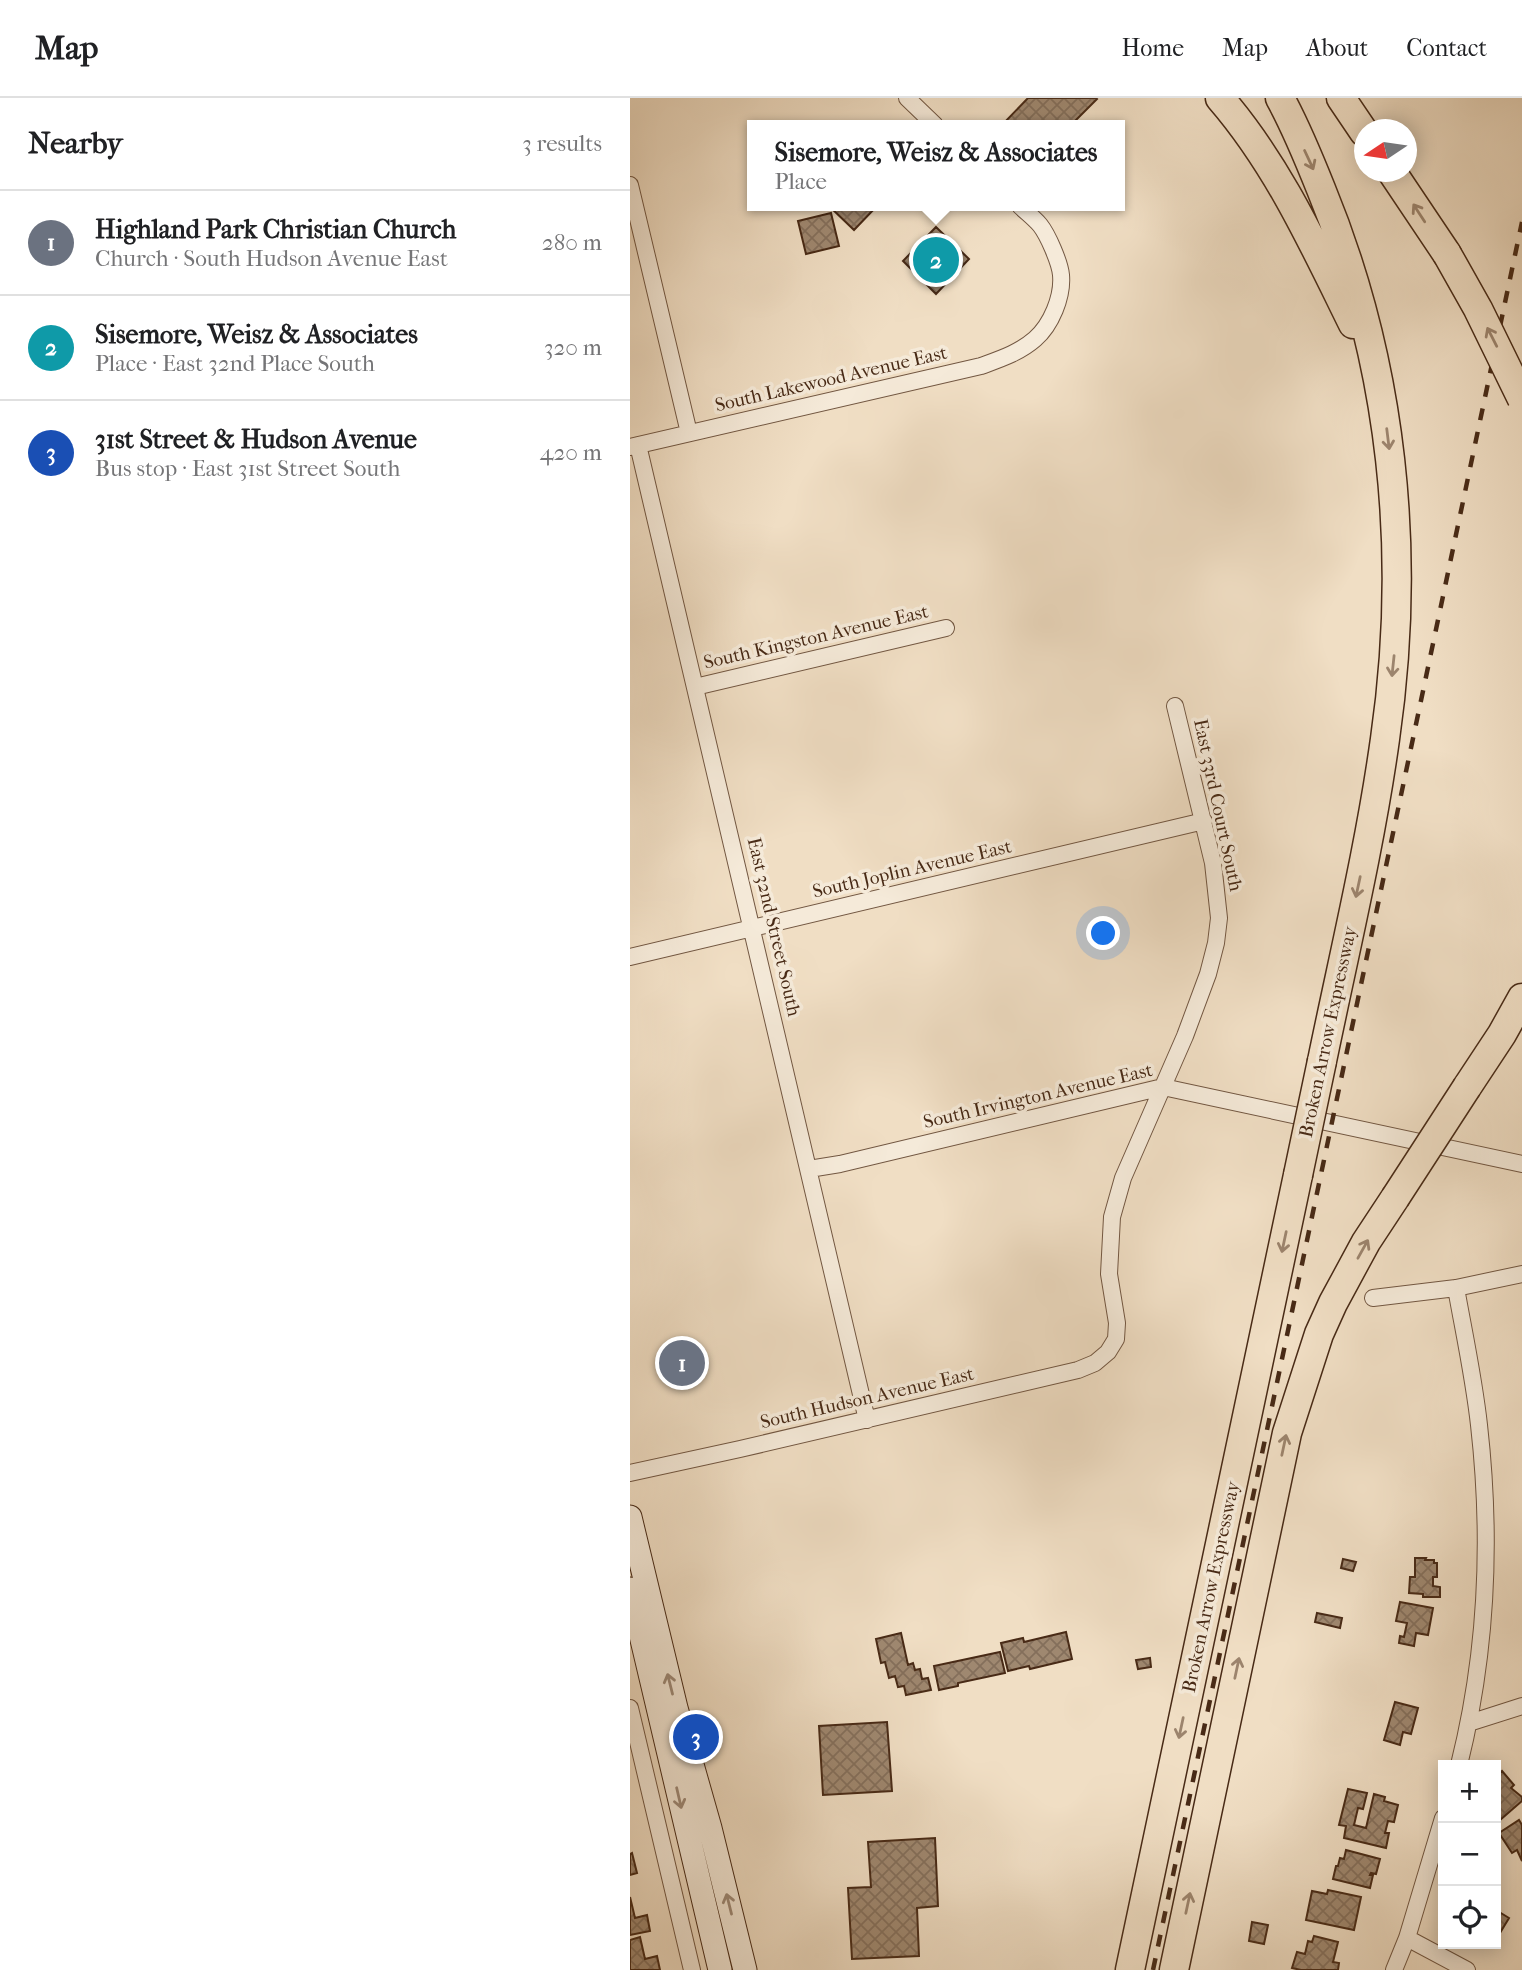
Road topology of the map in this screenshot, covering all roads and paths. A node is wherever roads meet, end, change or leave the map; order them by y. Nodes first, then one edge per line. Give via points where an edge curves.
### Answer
1 (907, 98) edge
2 (1220, 98) edge
3 (1280, 98) edge
4 (930, 120) edge
5 (1399, 182) edge
6 (630, 185) edge
7 (1025, 211) edge
8 (1377, 372) junction
9 (1522, 399) edge
10 (689, 433) junction
11 (634, 446) edge
12 (946, 628) dead end
13 (695, 687) junction
14 (1175, 706) dead end
15 (1204, 821) junction
16 (752, 928) junction
17 (630, 957) edge
18 (1522, 998) edge
19 (1163, 1087) junction
20 (1522, 1164) edge
21 (809, 1169) junction
22 (1522, 1274) edge
23 (1456, 1288) junction
24 (1373, 1298) dead end
25 (1108, 1352) joint
26 (867, 1420) junction
27 (630, 1473) edge
28 (630, 1517) edge
29 (630, 1589) edge
30 (630, 1707) edge
31 (1520, 1712) edge
32 (1469, 1723) junction
33 (1460, 1760) edge
34 (1442, 1823) edge
35 (1407, 1938) junction
36 (692, 1970) edge
37 (720, 1970) edge
38 (745, 1970) edge
39 (1130, 1970) edge
40 (1174, 1970) edge
41 (1394, 1970) edge
42 (1466, 1970) edge

1 - 4 street
2 - 8 highway via 1243,124 1284,188
3 -> 8 highway, Broken Arrow Expressway via 1339,232
9 -> 5 highway, bridge via 1447,254
6 - 10 street
7 - 10 street, South Lakewood Avenue East via 1041,226 1061,274 1051,318 1037,338 1014,354 981,366
8 -> 39 highway, Broken Arrow Expressway, bridge via 1394,482 1397,538 1398,595 1385,738 1372,820
10 - 11 street, South Lakewood Avenue East
11 - 13 street, East 32nd Street South
12 - 13 street, South Kingston Avenue East
13 - 16 street, East 32nd Street South
14 - 15 street, East 33rd Court South
15 - 16 street, South Joplin Avenue East
15 - 19 street, East 33rd Court South via 1217,894 1216,943
16 - 17 street, South Joplin Avenue East
16 - 21 street, East 32nd Street South
40 -> 18 highway, bridge via 1287,1433 1318,1334 1366,1242
19 - 20 street, South Irvington Avenue East
19 - 21 street, South Irvington Avenue East
19 - 25 street, East 33rd Court South via 1123,1178 1112,1217 1110,1274 1117,1322
21 - 26 street, East 32nd Street South
22 - 23 street
23 - 24 street
23 - 32 street via 1479,1423 1486,1513 1484,1606
25 - 26 street, South Hudson Avenue East via 1077,1370
26 - 27 street, South Hudson Avenue East
38 -> 28 main road
29 -> 37 main road
30 - 36 street
31 - 32 street
32 - 33 street
34 - 35 street
35 - 41 street
35 - 42 street

